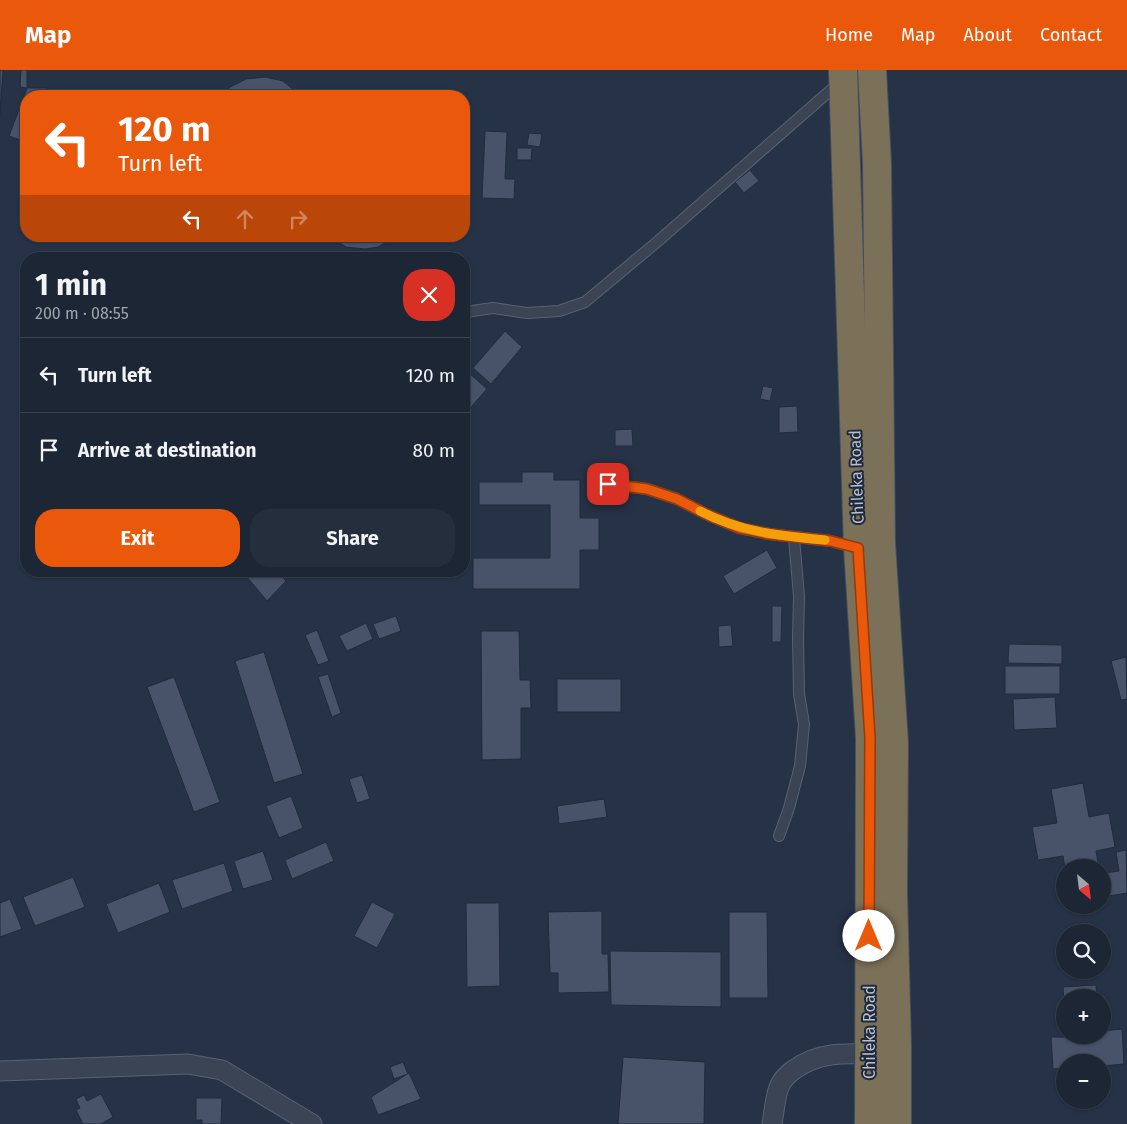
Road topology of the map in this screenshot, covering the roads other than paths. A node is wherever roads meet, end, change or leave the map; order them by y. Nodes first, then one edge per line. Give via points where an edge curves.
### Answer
1 (872, 70) edge
2 (843, 75) edge
3 (470, 312) edge
4 (608, 484) dead end
5 (794, 538) junction
6 (858, 548) junction
7 (779, 836) dead end
8 (869, 1054) junction
9 (0, 1072) edge
10 (312, 1124) edge
11 (772, 1124) edge
12 (870, 1124) edge
13 (897, 1124) edge

1 - 13 highway, Chileka Road via 877,163 881,543 894,743
2 - 3 lane via 585,302 559,311 527,313 493,308
2 - 6 highway, Chileka Road
4 - 5 lane via 647,489 740,528
5 - 6 lane via 831,541
5 - 7 lane via 799,596 798,694 804,724 800,766
6 - 8 highway, Chileka Road via 870,738
8 - 11 street via 821,1056 786,1075 778,1088
8 - 12 highway, Chileka Road
9 - 10 street via 188,1064 222,1070

